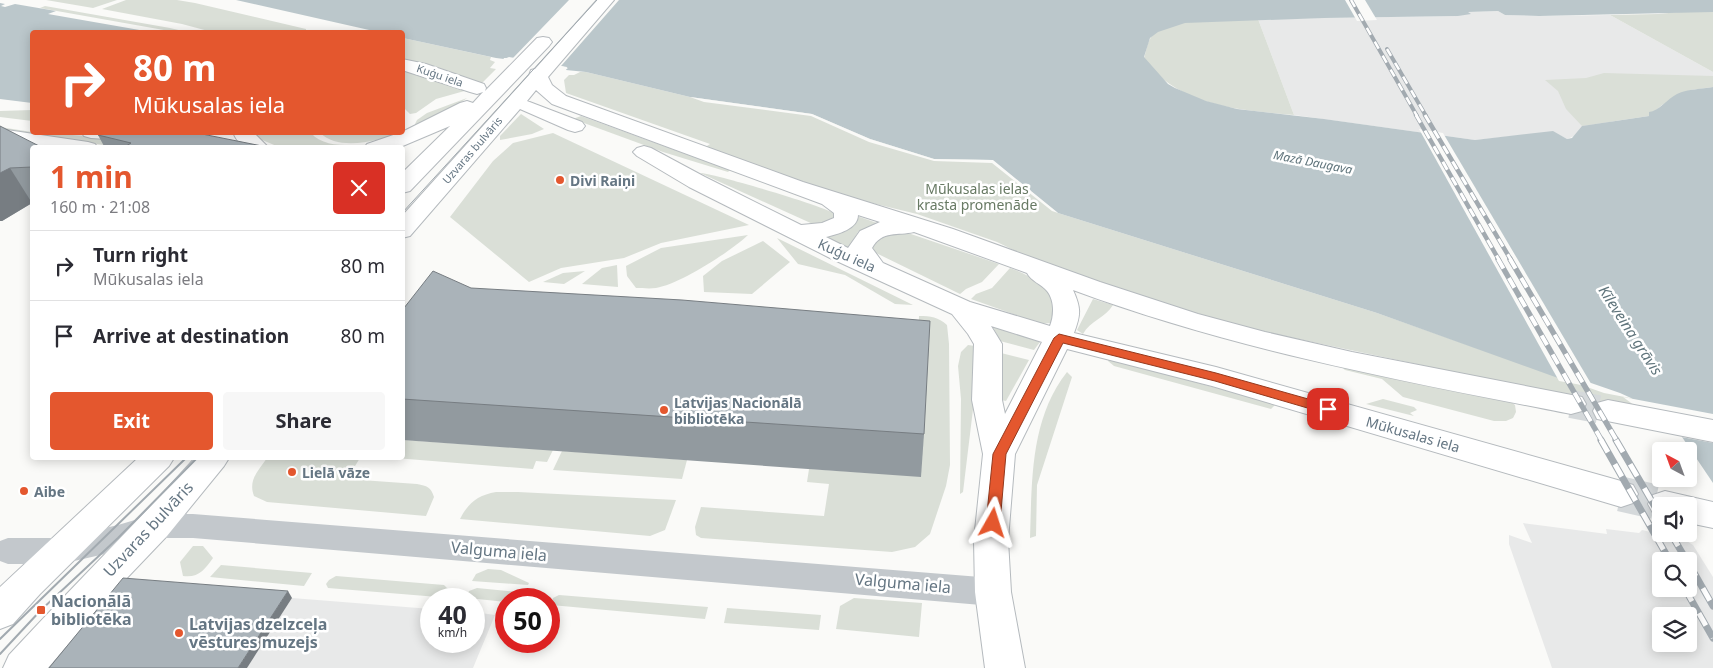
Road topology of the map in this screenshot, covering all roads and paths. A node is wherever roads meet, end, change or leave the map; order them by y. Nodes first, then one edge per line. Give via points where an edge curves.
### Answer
1 (606, 0) edge
2 (552, 33) dead end
3 (405, 65) edge
4 (534, 70) junction
5 (482, 94) junction
6 (528, 107) dead end
7 (0, 122) edge
8 (30, 126) edge
9 (148, 135) edge
10 (244, 135) edge
11 (0, 136) edge
12 (54, 145) edge
13 (120, 145) edge
14 (255, 145) edge
15 (384, 145) edge
16 (644, 152) junction
17 (405, 183) edge
18 (830, 199) junction
19 (405, 226) edge
20 (929, 229) junction
21 (798, 232) junction
22 (873, 266) junction
23 (1032, 267) junction
24 (961, 308) junction
25 (1059, 338) junction
26 (1571, 404) tunnel mouth
27 (1610, 411) tunnel mouth
28 (1713, 431) edge
29 (999, 454) junction
30 (156, 460) edge
31 (211, 460) edge
32 (1620, 494) tunnel mouth
33 (1697, 512) edge
34 (1713, 515) edge
35 (155, 526) junction
36 (8, 551) dead end
37 (61, 551) junction
38 (993, 592) junction
39 (0, 613) edge
40 (23, 668) edge
41 (1004, 668) edge

1 - 4 main road
2 - 4 main road
3 - 5 main road, Kuģu iela
4 - 5 main road, Uzvaras bulvāris
4 - 18 main road, Kuģu iela via 544,88 559,100
4 - 19 main road, Uzvaras bulvāris
5 - 15 main road via 434,127
5 - 17 main road, Uzvaras bulvāris
6 - 16 main road, Kuģu iela
7 - 8 main road
9 - 13 main road
10 - 14 main road
11 - 12 main road
16 - 18 main road, Kuģu iela via 800,194
16 - 21 main road, Kuģu iela
18 - 20 main road, Kuģu iela
18 - 21 main road via 846,211 846,221 826,230
20 - 22 main road via 889,226 875,231 864,239 860,248
20 - 23 main road, Kuģu iela
21 - 22 main road, Kuģu iela
22 - 24 main road, Kuģu iela
23 - 25 main road via 1059,288 1065,302 1067,316
23 - 26 main road via 1182,319 1289,347
24 - 25 main road, Kuģu iela
24 - 29 main road via 988,344 987,400
25 - 29 main road
25 - 32 main road, Mūkusalas iela via 1216,377
27 - 28 main road
29 - 38 main road via 991,540
30 - 37 main road
31 - 35 main road, Uzvaras bulvāris
33 - 34 main road
35 - 37 street, Valguma iela
35 - 38 street, Valguma iela via 225,528
35 - 40 main road, Uzvaras bulvāris via 91,590
36 - 37 street, Valguma iela
37 - 39 main road
38 - 41 main road

